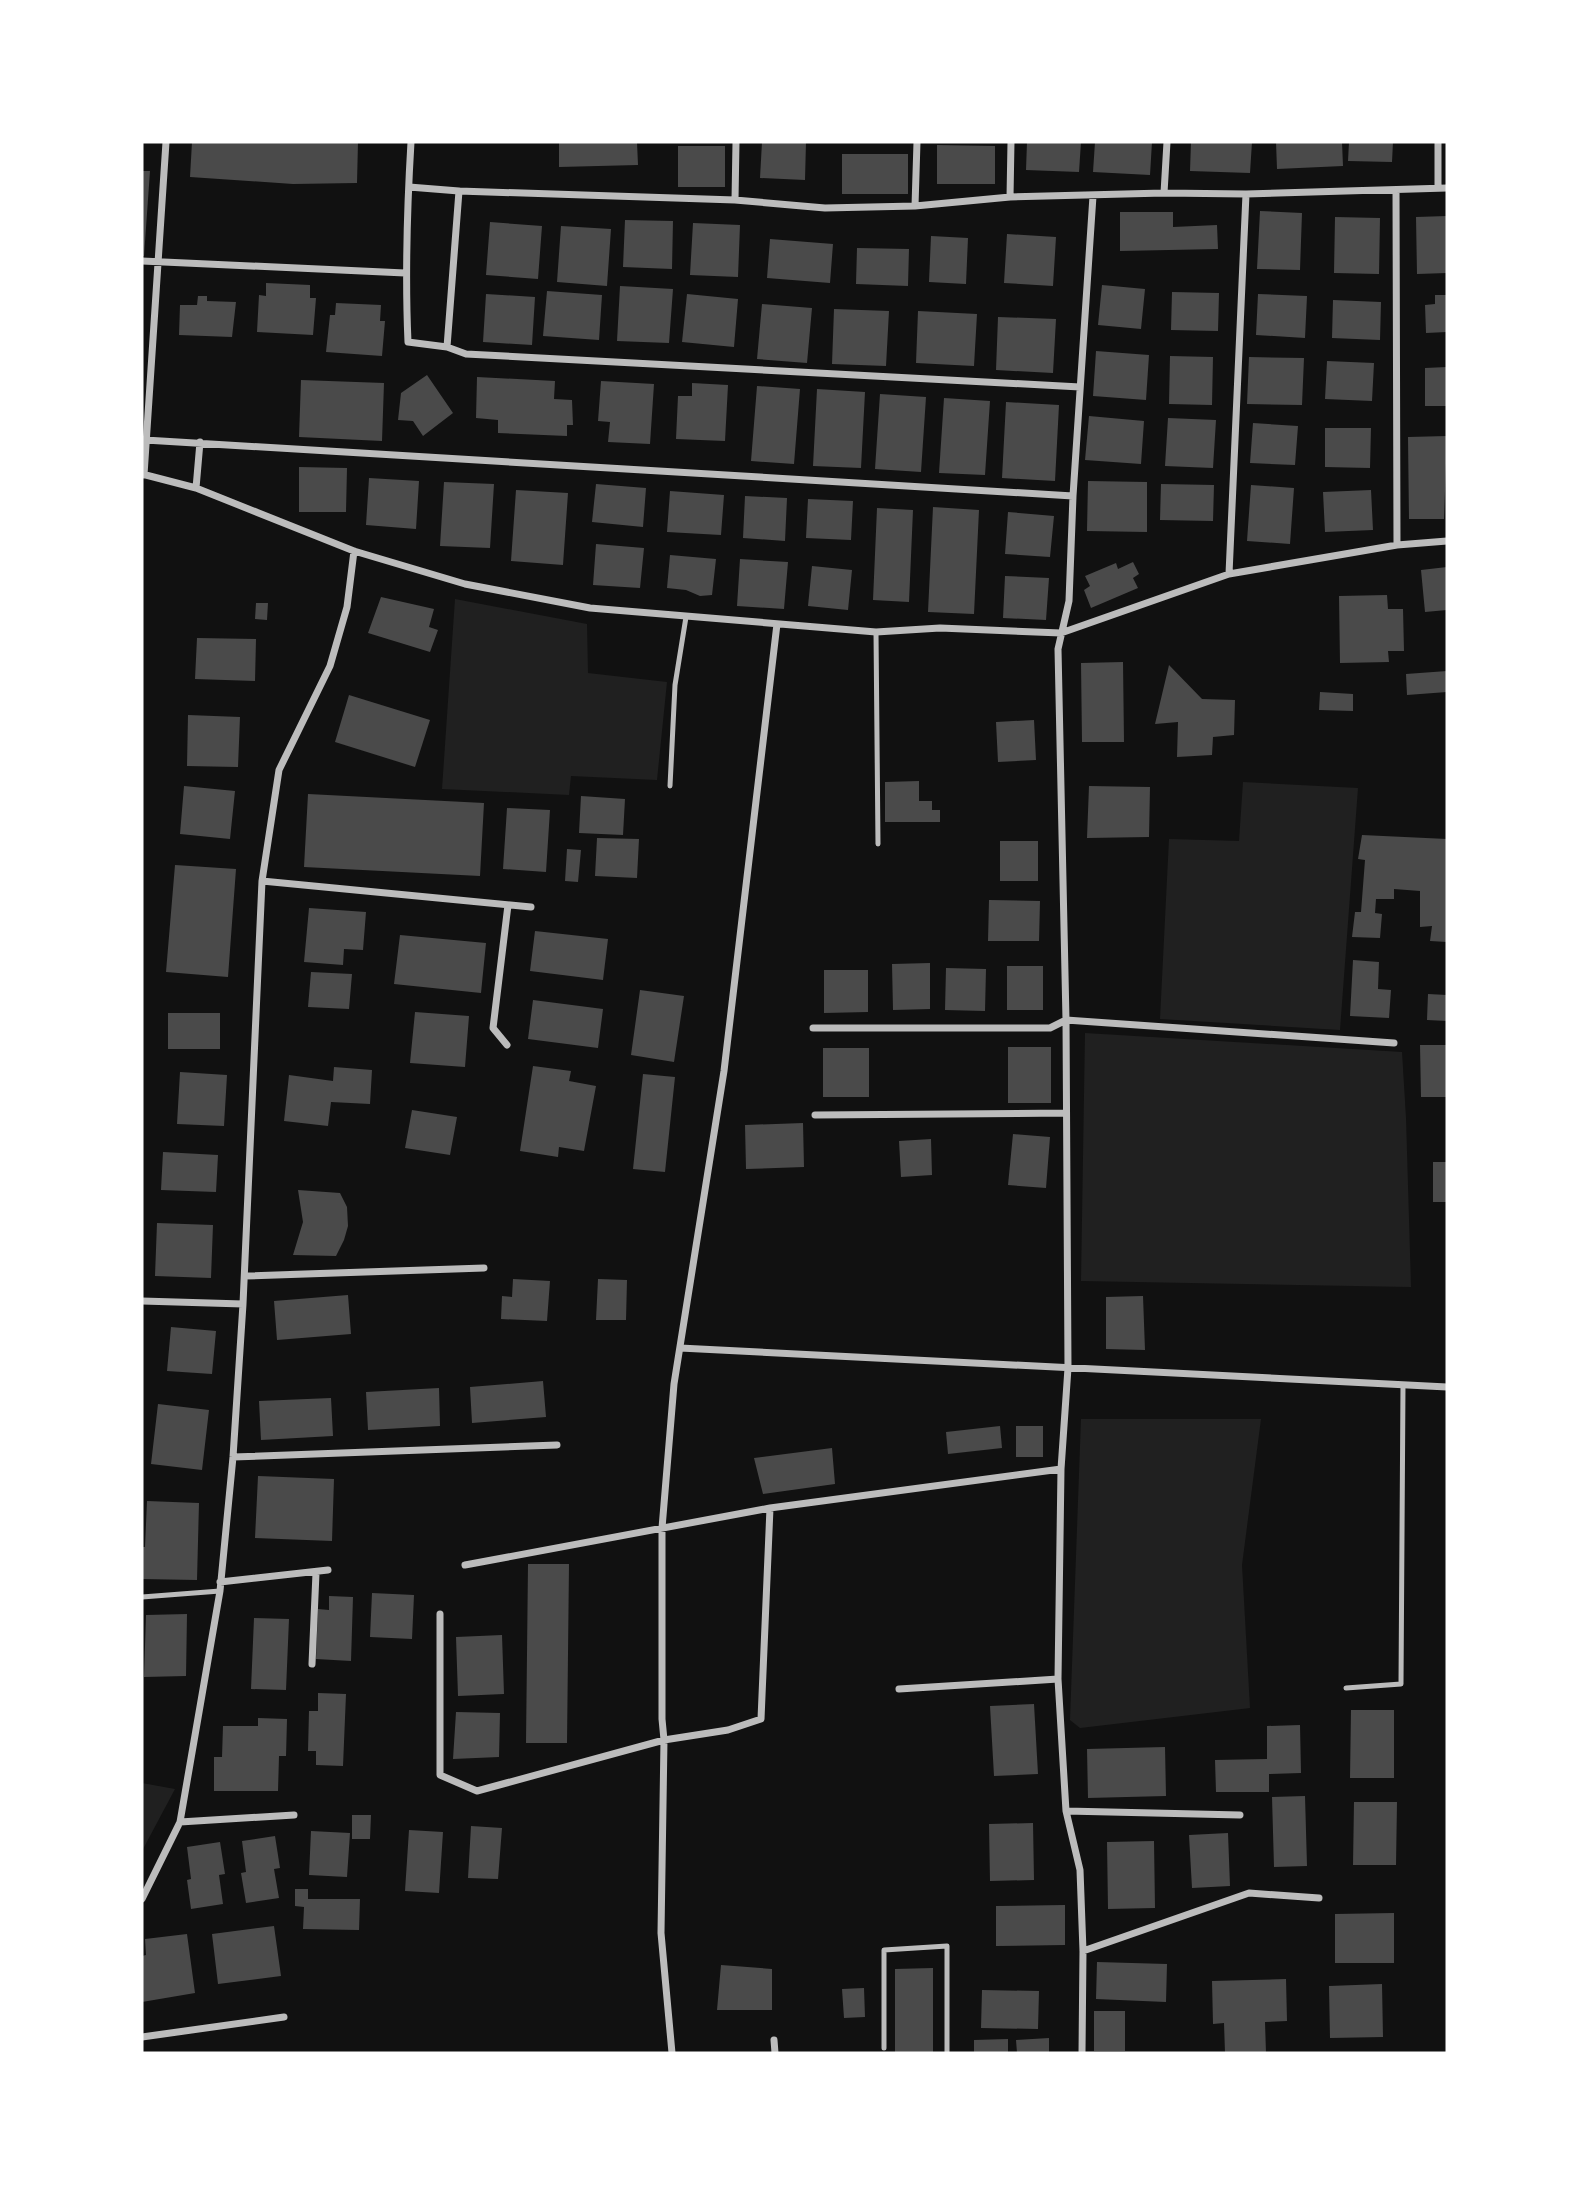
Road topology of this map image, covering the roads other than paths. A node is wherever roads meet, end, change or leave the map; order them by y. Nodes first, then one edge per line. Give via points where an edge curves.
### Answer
1 (166, 142) edge
2 (411, 142) edge
3 (736, 142) edge
4 (917, 142) edge
5 (1011, 142) edge
6 (1167, 142) edge
7 (1438, 142) edge
8 (409, 187) junction
9 (1438, 188) junction
10 (1447, 188) edge
11 (459, 191) junction
12 (1396, 191) junction
13 (1164, 193) junction
14 (1246, 194) junction
15 (1093, 196) junction
16 (1010, 197) junction
17 (735, 200) junction
18 (915, 206) junction
19 (142, 261) edge
20 (160, 262) junction
21 (405, 273) junction
22 (447, 347) junction
23 (1080, 387) junction
24 (145, 440) junction
25 (200, 442) junction
26 (143, 475) edge
27 (196, 488) junction
28 (1073, 496) junction
29 (1447, 541) edge
30 (1398, 545) junction
31 (354, 551) junction
32 (1229, 574) junction
33 (685, 617) junction
34 (777, 624) junction
35 (876, 632) junction
36 (1061, 634) junction
37 (670, 786) dead end
38 (878, 844) dead end
39 (262, 881) junction
40 (508, 905) junction
41 (531, 907) dead end
42 (1066, 1020) junction
43 (813, 1028) dead end
44 (1394, 1043) dead end
45 (508, 1045) dead end
46 (1066, 1113) junction
47 (815, 1115) dead end
48 (484, 1268) dead end
49 (245, 1276) junction
50 (142, 1301) edge
51 (243, 1304) junction
52 (680, 1348) junction
53 (1068, 1368) junction
54 (1403, 1385) junction
55 (1447, 1387) edge
56 (557, 1444) dead end
57 (233, 1457) junction
58 (1061, 1469) junction
59 (770, 1508) junction
60 (662, 1528) junction
61 (465, 1565) dead end
62 (328, 1570) dead end
63 (316, 1573) junction
64 (220, 1587) junction
65 (142, 1597) edge
66 (440, 1614) dead end
67 (312, 1664) dead end
68 (1058, 1679) junction
69 (1346, 1688) dead end
70 (899, 1689) dead end
71 (664, 1740) junction
72 (1066, 1811) junction
73 (293, 1815) dead end
74 (1240, 1815) dead end
75 (180, 1822) junction
76 (1318, 1898) dead end
77 (142, 1899) edge
78 (1083, 1951) junction
79 (284, 2017) dead end
80 (142, 2037) edge
81 (774, 2040) dead end
82 (884, 2048) dead end
83 (672, 2053) edge
84 (775, 2053) edge
85 (947, 2053) edge
86 (1082, 2053) edge

1 - 20 street
2 - 8 street
3 - 17 street
4 - 18 street
5 - 16 street
6 - 13 street
7 - 9 street
8 - 11 street
8 - 21 street
9 - 10 street
9 - 12 street
11 - 17 street
11 - 22 street
12 - 14 street
12 - 30 street
13 - 14 street
13 - 15 street
14 - 32 street
15 - 16 street
15 - 23 street
16 - 18 street
17 - 18 street via 825,208
19 - 20 street
20 - 21 street
20 - 24 street
21 - 22 street via 408,342
22 - 23 street via 466,354
23 - 28 street
24 - 25 street
24 - 26 street
25 - 27 street
25 - 28 street
26 - 27 street
27 - 31 street
28 - 36 street via 1069,601
29 - 30 street
30 - 32 street
31 - 33 street via 465,584 590,608
31 - 39 street via 347,607 330,666 278,770
32 - 36 street
33 - 34 street
33 - 37 lane via 675,685
34 - 35 street
34 - 52 street via 724,1071
35 - 36 street via 940,628
35 - 38 lane
36 - 42 street
39 - 40 street
39 - 49 street
40 - 41 street
40 - 45 street via 494,1028
42 - 43 street via 1050,1028
42 - 44 street
42 - 46 street
46 - 47 street
46 - 53 street
48 - 49 street
49 - 51 street
50 - 51 street
51 - 57 street
52 - 53 street
52 - 60 street
53 - 54 street
53 - 58 street
54 - 55 street
54 - 69 lane via 1401,1684
56 - 57 street
57 - 64 street
58 - 59 street
58 - 68 street
59 - 60 street
59 - 71 street via 761,1719 728,1730
60 - 61 street
60 - 71 street
62 - 63 street
63 - 64 street
63 - 67 street
64 - 65 lane
64 - 75 street
66 - 71 street via 439,1775 477,1791
68 - 70 street
68 - 72 street
71 - 83 street via 661,1933
72 - 74 street
72 - 78 street via 1080,1870
73 - 75 street
75 - 77 street
76 - 78 street via 1249,1893
78 - 86 street
79 - 80 street
81 - 84 street
82 - 85 lane via 884,1950 947,1946

